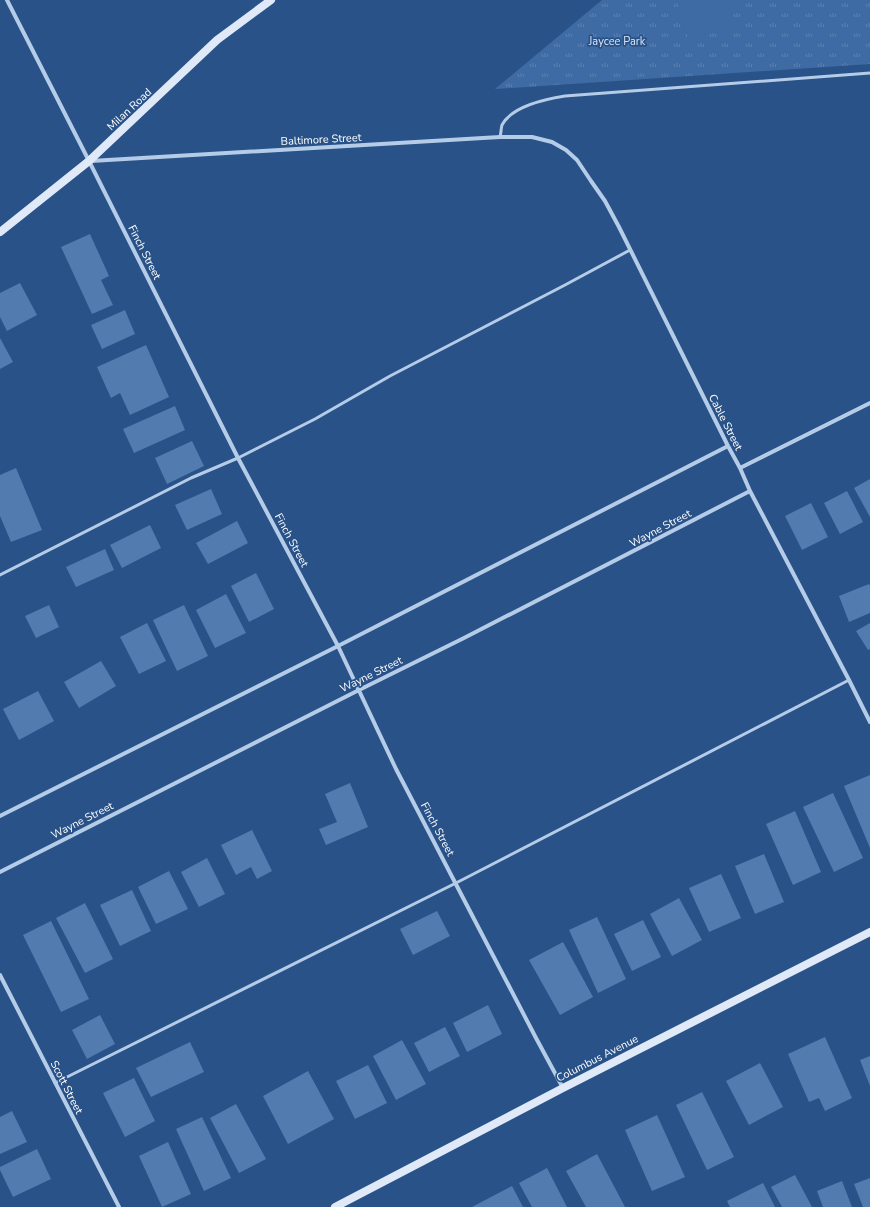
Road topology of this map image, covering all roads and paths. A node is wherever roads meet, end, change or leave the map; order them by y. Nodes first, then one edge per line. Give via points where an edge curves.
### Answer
1 (7, 0) edge
2 (271, 0) edge
3 (870, 74) edge
4 (500, 137) junction
5 (552, 142) joint
6 (90, 161) junction
7 (0, 232) edge
8 (630, 250) junction
9 (870, 403) edge
10 (728, 446) junction
11 (238, 458) junction
12 (740, 468) junction
13 (750, 491) junction
14 (0, 575) edge
15 (338, 646) junction
16 (849, 680) junction
17 (359, 690) junction
18 (870, 722) edge
19 (0, 816) edge
20 (0, 872) edge
21 (456, 883) junction
22 (870, 932) edge
23 (0, 975) edge
24 (55, 1083) junction
25 (563, 1088) junction
26 (119, 1207) edge
27 (335, 1207) edge

1 - 6 street, Finch Street
2 - 6 main road, Milan Road via 218,40
3 - 4 lane via 565,96 534,103 515,112 502,125
4 - 5 street, Baltimore Street via 532,137
4 - 6 street, Baltimore Street
5 - 8 street, Cable Street via 577,160 605,201
6 - 7 main road, Milan Road
6 - 11 street, Finch Street
8 - 10 street, Cable Street
8 - 11 lane
9 - 12 street
10 - 12 street, Cable Street
10 - 15 street
11 - 14 lane via 184,481
11 - 15 street, Finch Street
12 - 13 street, Cable Street
13 - 16 street, Cable Street
13 - 17 street, Wayne Street
15 - 17 street, Finch Street
15 - 19 street
16 - 18 street, Cable Street
16 - 21 lane
17 - 20 street, Wayne Street
17 - 21 street, Finch Street via 396,769
21 - 24 lane
21 - 25 street, Finch Street
22 - 25 main road, Columbus Avenue
23 - 24 street, Scott Street
24 - 26 street, Scott Street
25 - 27 main road, Columbus Avenue

